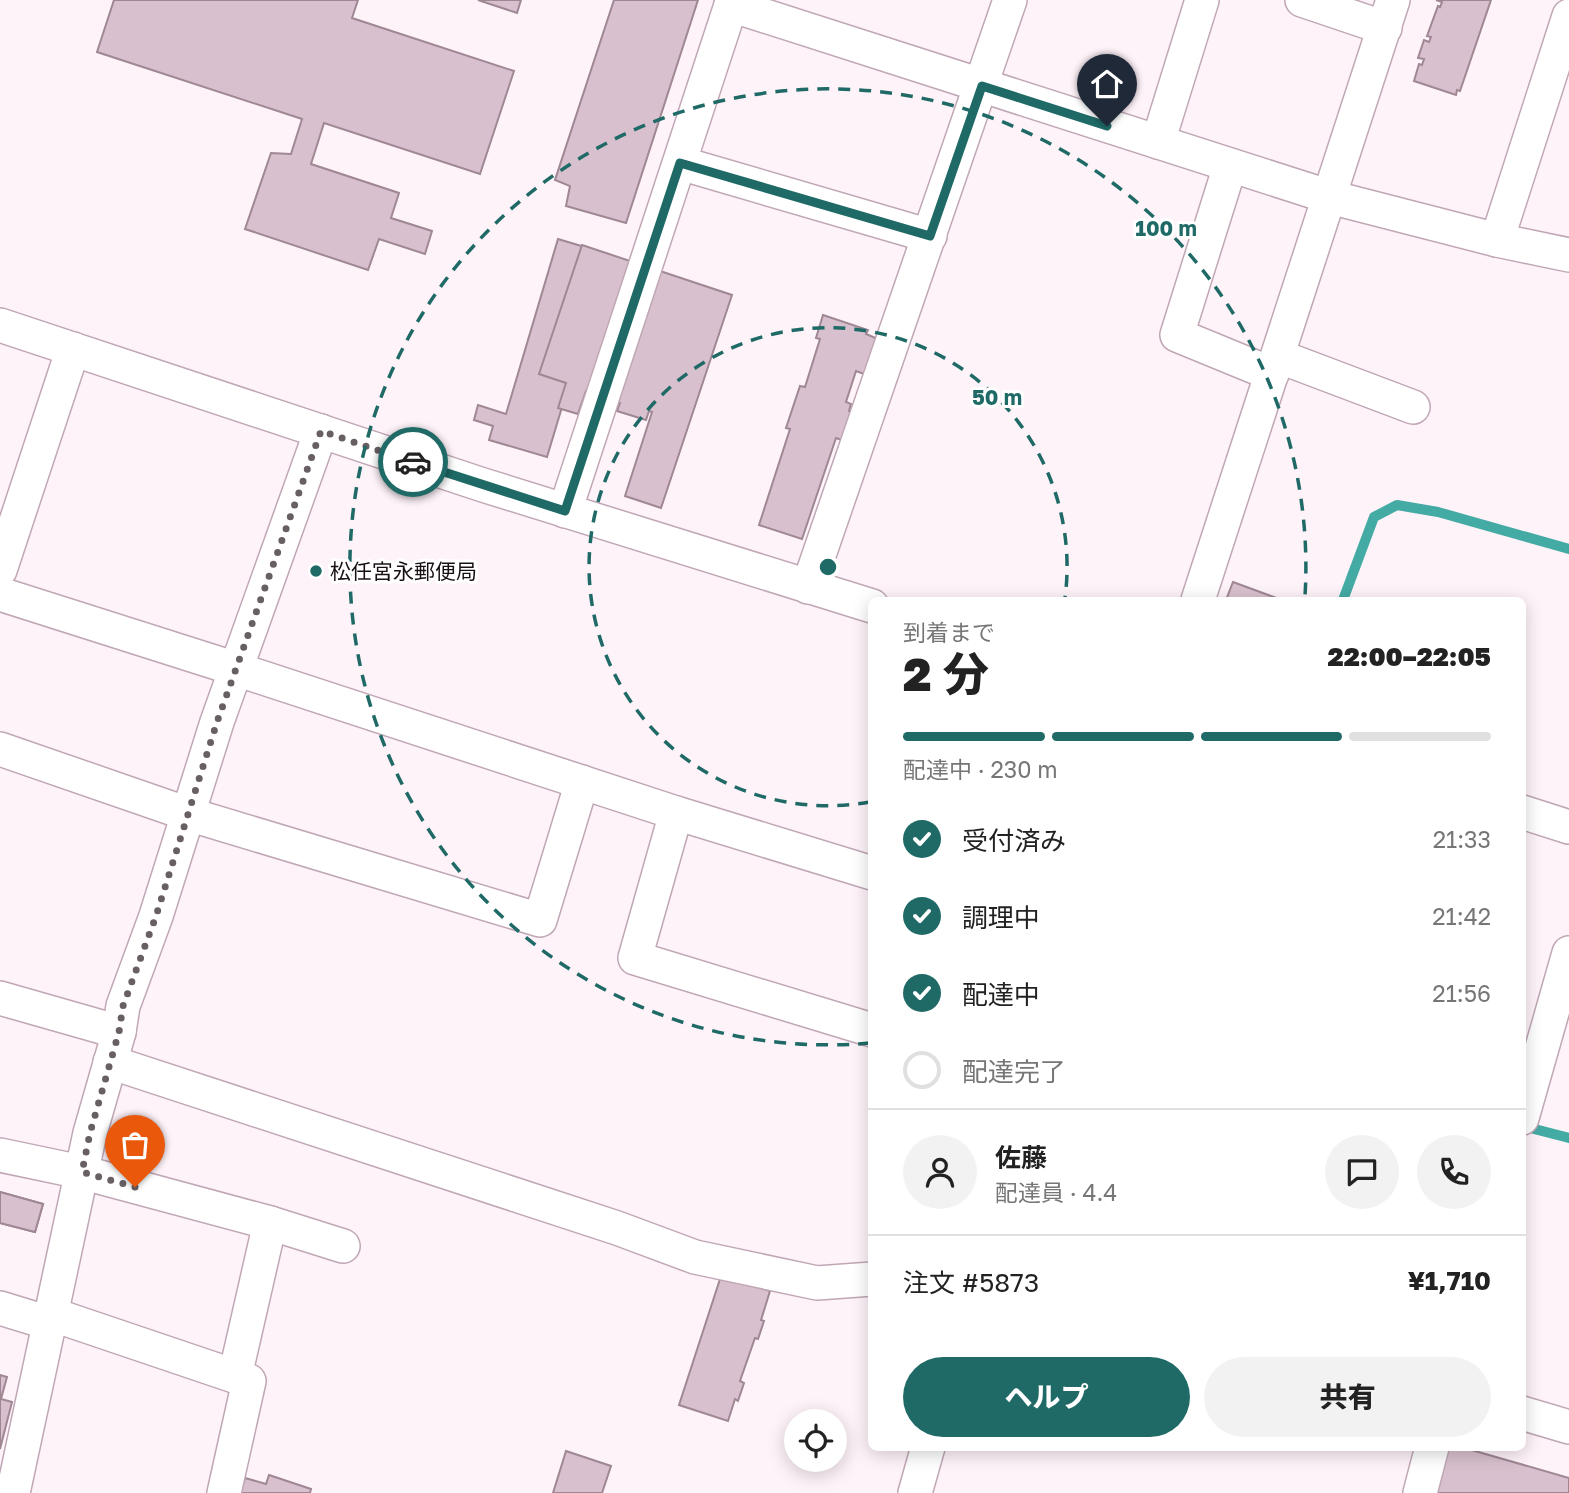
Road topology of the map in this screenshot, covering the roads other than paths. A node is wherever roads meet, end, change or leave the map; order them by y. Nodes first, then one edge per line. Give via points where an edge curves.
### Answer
1 (1010, 0) edge
2 (1202, 0) edge
3 (1302, 0) edge
4 (732, 3) edge
5 (1389, 14) edge
6 (1569, 16) edge
7 (982, 86) junction
8 (1158, 142) junction
9 (680, 163) junction
10 (1230, 166) junction
11 (1330, 197) junction
12 (930, 236) junction
13 (1497, 240) junction
14 (1569, 255) edge
15 (0, 325) edge
16 (73, 349) junction
17 (1275, 365) junction
18 (1413, 407) dead end
19 (321, 431) junction
20 (565, 511) junction
21 (0, 570) edge
22 (808, 587) junction
23 (0, 594) edge
24 (1199, 597) edge
25 (868, 605) edge
26 (236, 669) junction
27 (0, 749) edge
28 (582, 782) junction
29 (676, 813) junction
30 (1526, 813) edge
31 (188, 814) junction
32 (1569, 827) edge
33 (868, 872) edge
34 (1569, 953) edge
35 (0, 998) edge
36 (868, 1029) edge
37 (115, 1047) junction
38 (1526, 1106) edge
39 (0, 1155) edge
40 (82, 1172) junction
41 (270, 1223) junction
42 (343, 1245) dead end
43 (868, 1279) edge
44 (0, 1308) edge
45 (50, 1318) junction
46 (235, 1376) junction
47 (1526, 1414) edge
48 (1569, 1427) edge
49 (927, 1451) edge
50 (1431, 1451) edge
51 (13, 1493) edge
52 (224, 1493) edge
53 (915, 1493) edge
54 (1420, 1493) edge

1 - 7 street
2 - 8 street
3 - 5 street
4 - 7 street
4 - 9 street
5 - 11 street
6 - 13 street
7 - 8 street
7 - 12 street
8 - 10 street
9 - 12 street
9 - 20 street
10 - 11 street
10 - 17 street via 1177,335
11 - 13 street
11 - 17 street
12 - 22 street
13 - 14 street
15 - 16 street
16 - 19 street
16 - 21 street
17 - 18 street
17 - 24 street
19 - 20 street
19 - 26 street
20 - 22 street
22 - 25 street
23 - 26 street
26 - 28 street
26 - 31 street
27 - 31 street
28 - 29 street
28 - 31 street via 540,920
29 - 33 street
29 - 36 street via 635,958
30 - 32 street
31 - 37 street via 123,1006
34 - 38 street
35 - 37 street
37 - 40 street
37 - 43 street via 695,1256 817,1283
39 - 40 street
40 - 41 street
40 - 45 street
41 - 42 street
41 - 46 street
44 - 45 street
45 - 46 street
45 - 51 street
46 - 52 street via 249,1381
47 - 48 street
49 - 53 street
50 - 54 street

